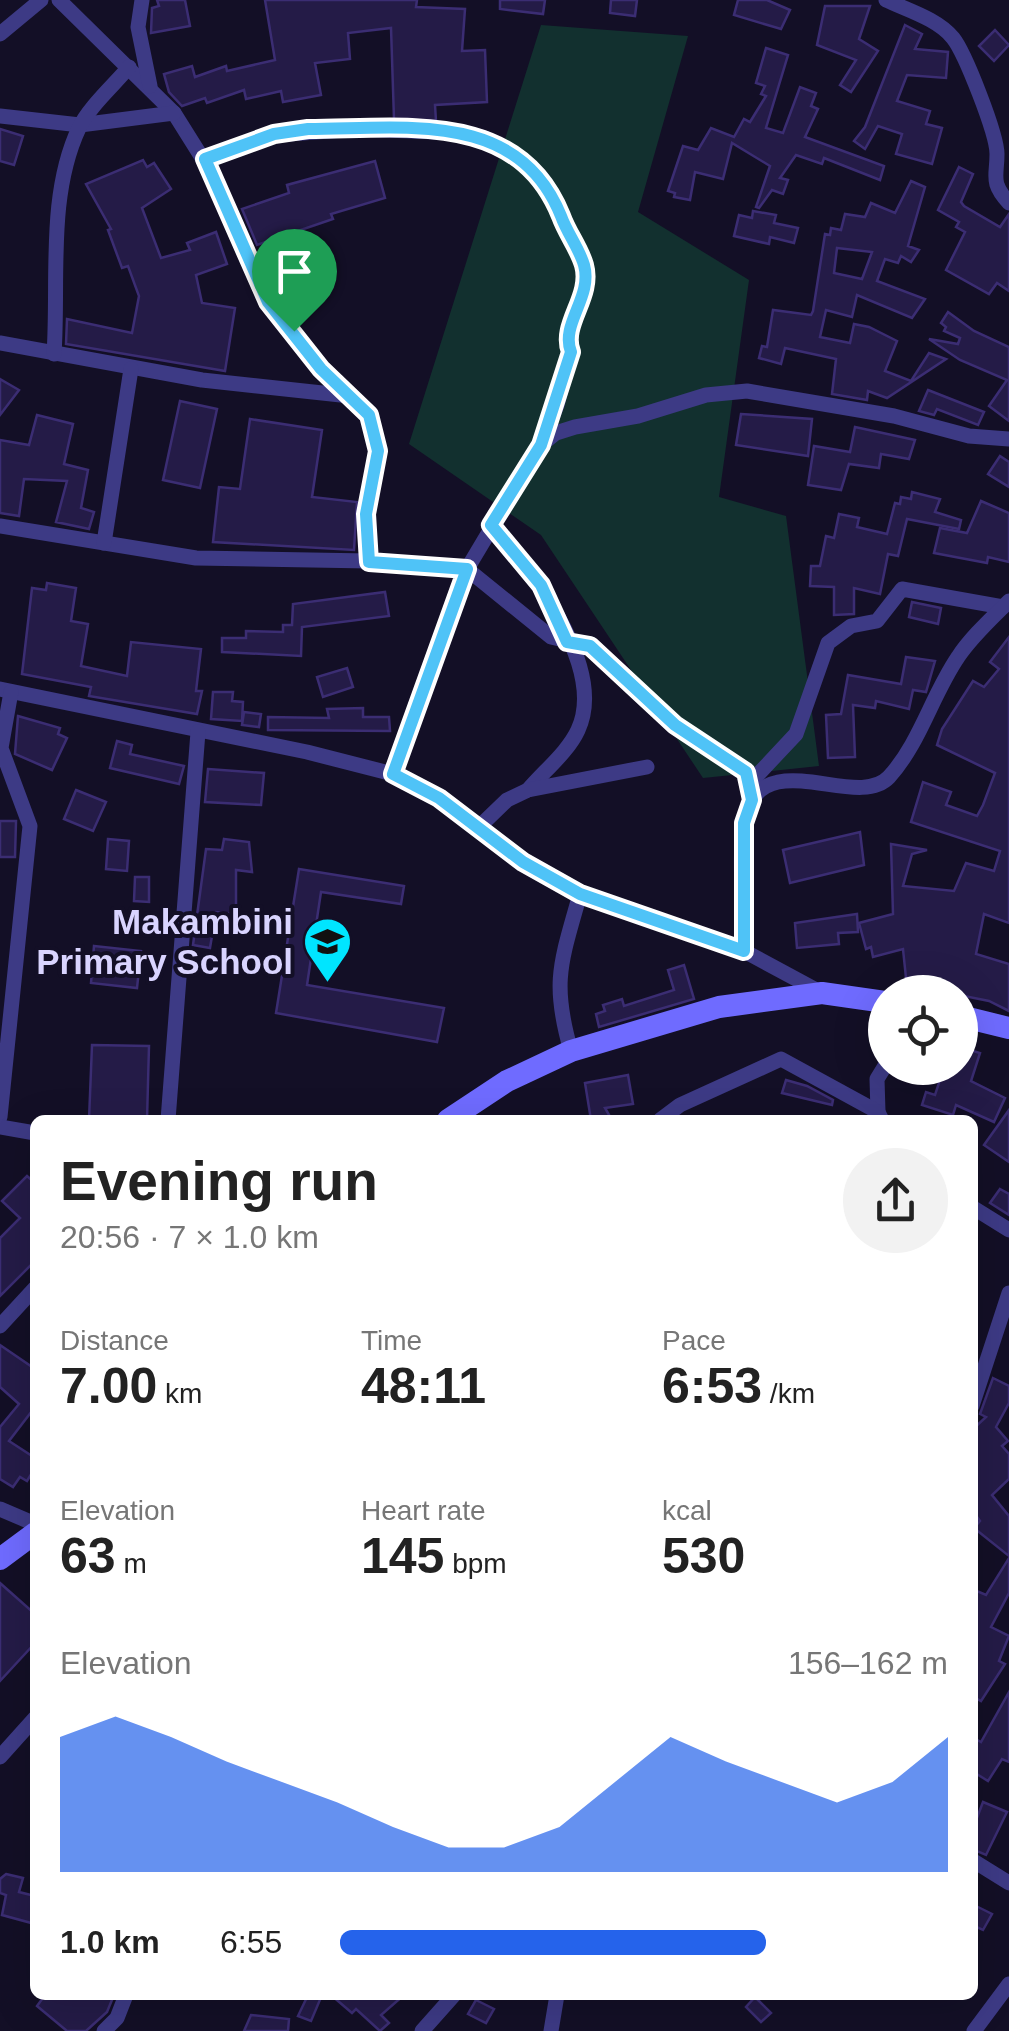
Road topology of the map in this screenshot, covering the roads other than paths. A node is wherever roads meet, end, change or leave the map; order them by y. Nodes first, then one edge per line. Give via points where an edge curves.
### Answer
1 (41, 0) edge
2 (59, 0) edge
3 (142, 0) edge
4 (886, 0) edge
5 (0, 34) edge
6 (129, 68) junction
7 (150, 86) junction
8 (174, 113) junction
9 (0, 116) edge
10 (80, 126) junction
11 (205, 159) junction
12 (1009, 203) edge
13 (0, 343) edge
14 (54, 354) junction
15 (131, 368) junction
16 (350, 396) junction
17 (1009, 440) edge
18 (541, 445) junction
19 (491, 525) junction
20 (0, 526) edge
21 (104, 543) junction
22 (369, 562) junction
23 (467, 569) junction
24 (1006, 604) edge
25 (567, 642) junction
26 (5, 691) edge
27 (198, 732) junction
28 (647, 766) dead end
29 (393, 774) junction
30 (528, 790) junction
31 (751, 792) junction
32 (479, 828) junction
33 (580, 894) junction
34 (744, 951) junction
35 (822, 994) junction
36 (868, 1000) edge
37 (978, 1020) edge
38 (1009, 1028) edge
39 (571, 1052) junction
40 (877, 1085) edge
41 (168, 1115) edge
42 (456, 1115) edge
43 (667, 1115) edge
44 (878, 1115) edge
45 (880, 1115) edge
46 (0, 1117) edge
47 (0, 1127) edge
48 (30, 1132) edge
49 (978, 1210) edge
50 (1009, 1230) edge
51 (30, 1293) edge
52 (1009, 1293) edge
53 (0, 1326) edge
54 (978, 1388) edge
55 (0, 1509) edge
56 (30, 1522) edge
57 (30, 1537) edge
58 (0, 1558) edge
59 (30, 1729) edge
60 (0, 1757) edge
61 (978, 1864) edge
62 (1009, 1883) edge
63 (1009, 1984) edge
64 (124, 2000) edge
65 (450, 2000) edge
66 (556, 2000) edge
67 (104, 2031) edge
68 (422, 2031) edge
69 (551, 2031) edge
70 (974, 2031) edge

1 - 5 street
2 - 6 street
3 - 7 street via 138,27
4 - 12 street via 956,42 996,149 996,186
6 - 7 street
6 - 10 street
7 - 8 street
8 - 10 street
8 - 11 street
9 - 10 street
10 - 14 street via 58,220
11 - 16 street via 268,302
11 - 18 street via 274,134 358,129 464,133 525,162 558,206 586,280
13 - 14 street
14 - 15 street
15 - 16 street
15 - 21 street
16 - 22 street via 369,415 378,451 366,514
17 - 18 street via 734,391 575,427
18 - 19 street
19 - 23 street
19 - 25 street via 541,585
20 - 21 street
21 - 22 street via 196,558
22 - 23 street
23 - 25 street
23 - 29 street
24 - 31 street via 958,657 887,780 873,786 788,780
24 - 31 street via 902,589 877,622 842,630 824,649 791,743
25 - 30 street via 586,678 585,710 577,734
25 - 31 street via 590,646 675,725 741,768
26 - 27 street
26 - 46 street via 1,748 30,826
27 - 29 street
27 - 41 street
28 - 30 street
29 - 32 street
30 - 32 street
31 - 34 street via 744,823
32 - 33 street
33 - 34 street
33 - 39 street via 557,972
34 - 35 street
35 - 36 street
35 - 39 street via 719,1007
37 - 38 street
39 - 42 street
40 - 45 street
43 - 44 street via 781,1059
47 - 48 street
49 - 50 street
51 - 53 street
52 - 54 street
55 - 56 street
57 - 58 street
59 - 60 street
61 - 62 street
63 - 70 street
64 - 67 street
65 - 68 street
66 - 69 street

